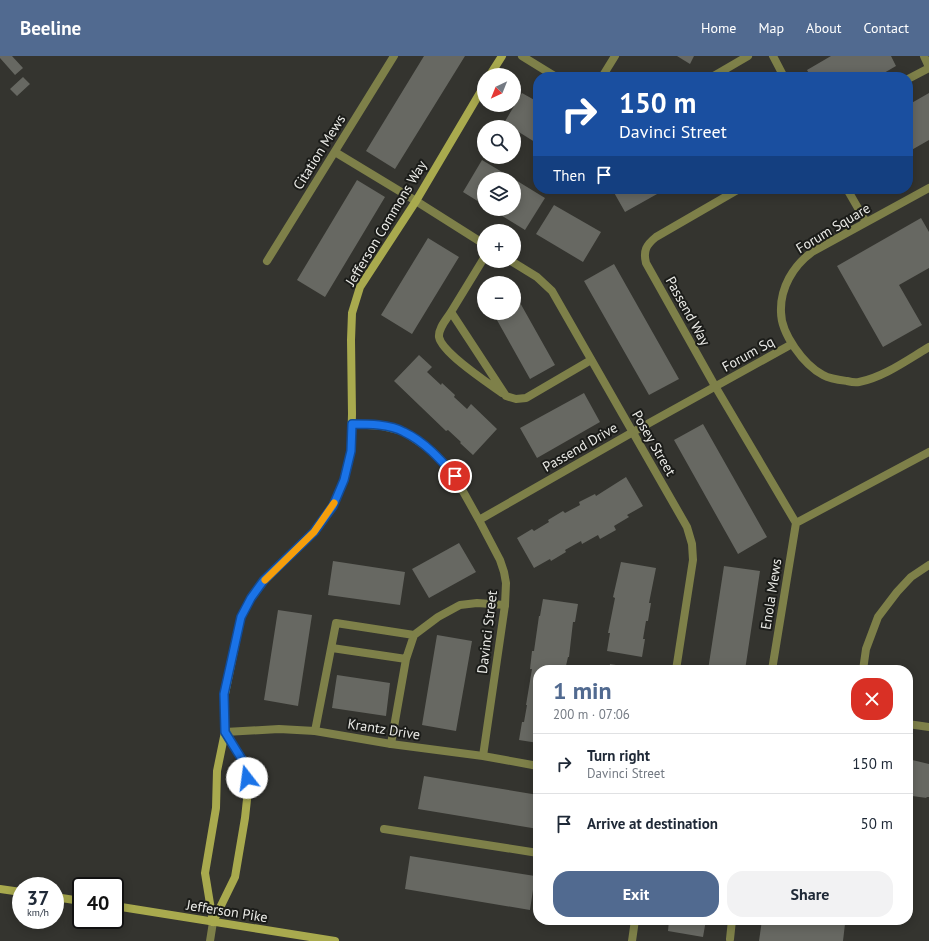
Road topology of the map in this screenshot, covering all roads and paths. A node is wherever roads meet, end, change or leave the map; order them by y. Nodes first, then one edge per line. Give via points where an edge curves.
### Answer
1 (394, 56) edge
2 (502, 56) edge
3 (522, 56) edge
4 (615, 56) edge
5 (748, 56) edge
6 (773, 56) edge
7 (924, 56) edge
8 (494, 68) edge
9 (929, 68) edge
10 (548, 72) edge
11 (605, 72) edge
12 (721, 72) edge
13 (781, 72) edge
14 (913, 76) edge
15 (477, 98) edge
16 (335, 152) junction
17 (929, 188) edge
18 (730, 194) edge
19 (850, 194) edge
20 (416, 201) junction
21 (866, 222) junction
22 (477, 240) edge
23 (267, 261) dead end
24 (521, 267) edge
25 (478, 268) edge
26 (451, 312) junction
27 (792, 344) junction
28 (929, 347) edge
29 (591, 360) junction
30 (715, 386) junction
31 (506, 396) junction
32 (352, 424) junction
33 (633, 432) junction
34 (929, 452) edge
35 (479, 520) junction
36 (796, 523) junction
37 (929, 565) edge
38 (505, 605) junction
39 (414, 635) junction
40 (332, 648) junction
41 (406, 659) junction
42 (677, 665) edge
43 (773, 665) edge
44 (864, 665) edge
45 (913, 725) edge
46 (929, 727) edge
47 (315, 731) junction
48 (225, 732) junction
49 (391, 744) junction
50 (483, 756) junction
51 (533, 765) edge
52 (384, 829) dead end
53 (533, 852) edge
54 (0, 889) edge
55 (12, 891) edge
56 (124, 907) edge
57 (213, 922) junction
58 (634, 925) edge
59 (731, 925) edge
60 (730, 938) dead end
61 (210, 941) edge
62 (335, 941) edge
63 (632, 941) edge

1 - 16 street, Citation Mews
2 - 8 street
3 - 10 street
4 - 11 street
5 - 12 street
6 - 13 street
7 - 9 street
9 - 14 street
15 - 20 street, Jefferson Commons Way
16 - 20 street
16 - 23 street, Citation Mews
17 - 21 street, Forum Square
18 - 30 street, Passend Way via 649,242 644,256
19 - 21 street
20 - 22 street
20 - 32 street, Jefferson Commons Way via 360,286 352,313
21 - 27 street, Forum Square via 812,252 792,272 782,300 781,312 783,327
24 - 29 street, Posey Street via 552,291
25 - 26 street
26 - 31 street
26 - 31 street via 440,329 439,338 447,350 473,373
27 - 28 street, Forum Square via 806,362 823,376 858,382 881,375
27 - 30 street, Forum Sq
29 - 31 street via 526,398
29 - 33 street, Posey Street
30 - 33 street, Passend Drive
30 - 36 street, Passend Way
32 - 35 street, Davinci Street via 382,426 403,431 432,451 455,476
32 - 48 street, Jefferson Commons Way via 351,451 344,480 333,506 314,532 264,580 241,617 224,694
33 - 35 street, Passend Drive
33 - 42 street, Posey Street via 687,527 692,544 693,560
34 - 36 street
35 - 38 street, Davinci Street via 504,572
36 - 43 street, Enola Mews
37 - 44 street via 911,577 878,617 866,649
38 - 39 street via 477,603 460,606 438,617
38 - 50 street, Davinci Street
39 - 40 street via 336,622
39 - 41 street
40 - 41 street
40 - 47 street
41 - 49 street
45 - 46 street
47 - 48 street, Krantz Drive via 279,729
47 - 49 street, Krantz Drive
48 - 57 street, Jefferson Commons Way via 217,771 216,808 205,873
48 - 57 street via 246,766 248,790 235,877
49 - 50 street, Krantz Drive
50 - 51 street, Krantz Drive
52 - 53 street
54 - 55 street
56 - 57 street, Jefferson Pike
57 - 61 street
57 - 62 street, Jefferson Pike
58 - 63 street
59 - 60 street

